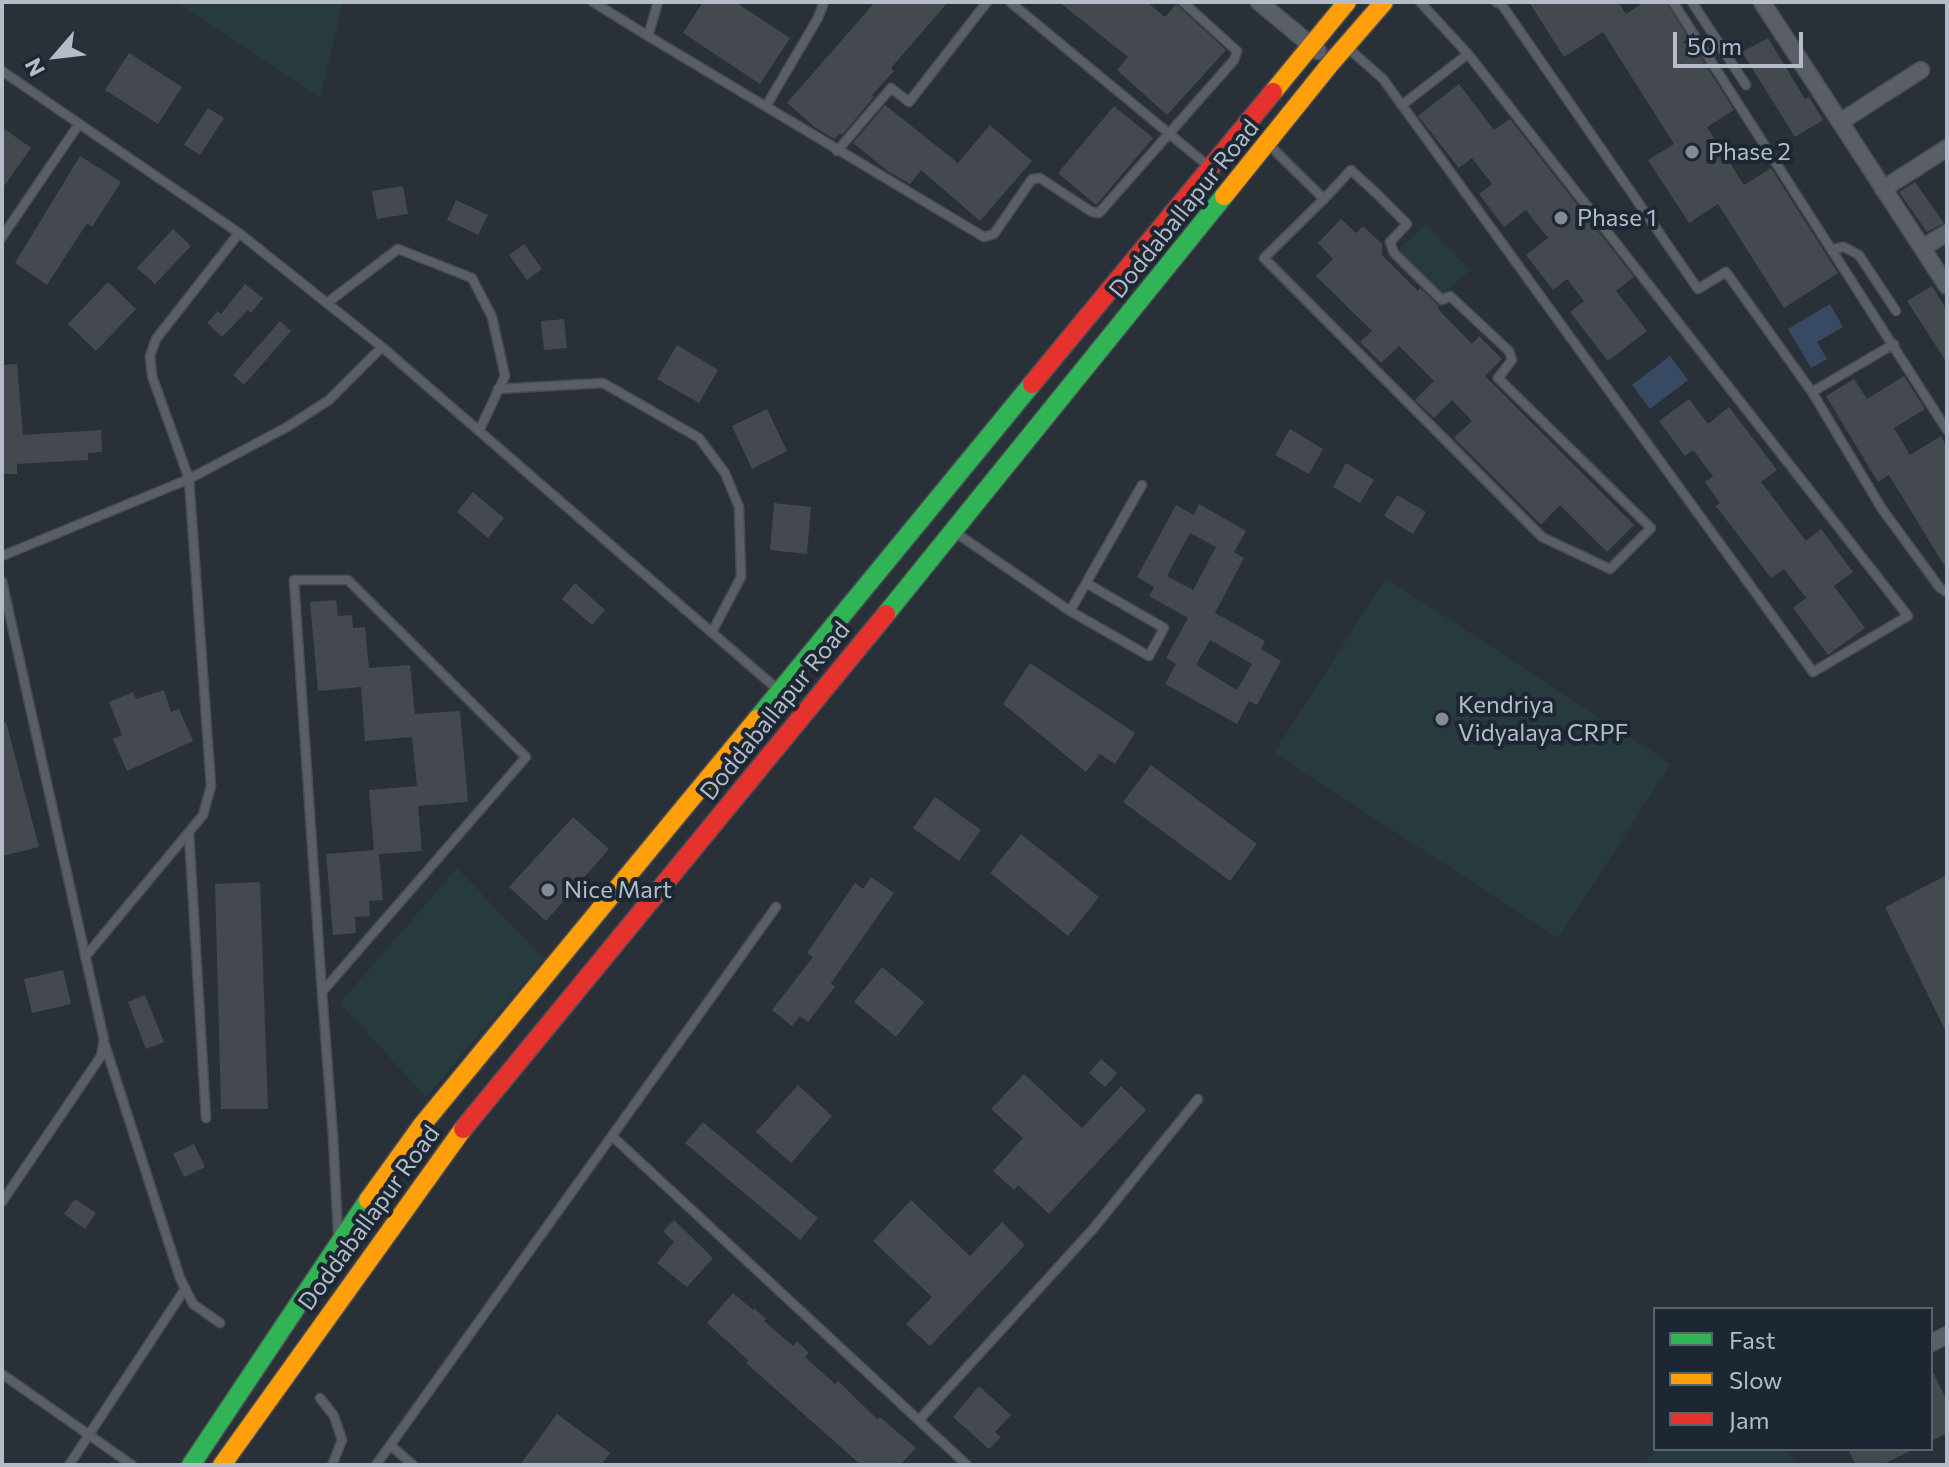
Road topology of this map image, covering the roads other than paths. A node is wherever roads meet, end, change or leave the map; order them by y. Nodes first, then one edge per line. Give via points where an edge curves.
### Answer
1 (593, 2) edge
2 (658, 2) edge
3 (824, 2) edge
4 (987, 2) edge
5 (1010, 2) edge
6 (1183, 2) edge
7 (1259, 2) edge
8 (1347, 2) edge
9 (1384, 2) edge
10 (1420, 2) edge
11 (1673, 2) edge
12 (1692, 2) edge
13 (1762, 2) edge
14 (1501, 3) edge
15 (648, 36) junction
16 (1312, 45) junction
17 (1346, 46) junction
18 (1468, 54) junction
19 (1331, 63) junction
20 (1921, 70) dead end
21 (2, 71) edge
22 (1746, 85) dead end
23 (1402, 105) junction
24 (766, 106) junction
25 (1840, 122) junction
26 (79, 124) junction
27 (1166, 134) junction
28 (1268, 144) junction
29 (1947, 148) edge
30 (837, 151) junction
31 (1212, 169) junction
32 (1883, 189) junction
33 (1324, 199) junction
34 (239, 233) junction
35 (1947, 233) edge
36 (2, 237) edge
37 (1922, 248) junction
38 (1832, 249) junction
39 (1947, 286) edge
40 (327, 303) junction
41 (1896, 311) dead end
42 (1894, 344) junction
43 (382, 347) junction
44 (498, 389) junction
45 (1812, 392) junction
46 (1947, 430) edge
47 (479, 431) junction
48 (189, 479) junction
49 (1142, 485) dead end
50 (953, 531) junction
51 (2, 556) edge
52 (2, 581) edge
53 (1086, 583) junction
54 (1947, 592) edge
55 (1070, 611) junction
56 (712, 632) junction
57 (781, 692) junction
58 (189, 832) junction
59 (776, 907) dead end
60 (85, 957) junction
61 (322, 992) junction
62 (104, 1040) junction
63 (1198, 1099) dead end
64 (206, 1118) dead end
65 (612, 1136) junction
66 (2, 1202) edge
67 (338, 1243) junction
68 (185, 1289) junction
69 (220, 1323) dead end
70 (2, 1374) edge
71 (320, 1398) dead end
72 (919, 1420) junction
73 (88, 1435) junction
74 (390, 1445) junction
75 (69, 1465) edge
76 (132, 1465) edge
77 (191, 1465) edge
78 (222, 1465) edge
79 (332, 1465) edge
80 (376, 1465) edge
81 (413, 1465) edge
82 (967, 1465) edge

1 - 15 lane
2 - 15 lane
3 - 24 lane
4 - 30 lane via 909,102 891,88
5 - 27 lane
6 - 27 lane via 1237,51
7 - 16 street
8 - 16 main road, Doddaballapur Road
9 - 17 main road, Doddaballapur Road
10 - 18 lane
11 - 38 lane
12 - 22 lane
13 - 25 street
14 - 45 lane via 1698,289 1726,272
15 - 24 lane
16 - 19 street
16 - 31 main road, Doddaballapur Road
17 - 19 main road, Doddaballapur Road
17 - 23 lane via 1383,79
18 - 23 lane
18 - 23 lane via 1908,616 1813,672
19 - 28 main road, Doddaballapur Road
20 - 25 street
21 - 26 lane
24 - 30 lane
25 - 32 street
26 - 34 lane
26 - 36 lane
27 - 30 lane via 1099,213 1040,178 1032,179 994,234 984,237
27 - 31 lane
28 - 33 lane
28 - 50 main road, Doddaballapur Road
29 - 32 street
31 - 57 main road, Doddaballapur Road
32 - 37 street
33 - 33 lane via 1351,170 1407,224 1390,242 1394,253 1442,300 1450,296 1509,351 1512,360 1498,378 1651,528 1610,569 1542,537 1264,258
34 - 40 lane
34 - 48 lane via 156,339 150,356 152,376
35 - 37 street
37 - 39 street
38 - 41 lane via 1844,247 1859,255
38 - 42 lane
40 - 43 lane
40 - 44 lane via 398,249 472,278 492,317 505,376
42 - 45 lane
42 - 46 lane
43 - 47 lane
43 - 48 lane via 329,400
44 - 47 lane
44 - 56 lane via 603,383 699,438 725,473 739,507 741,577
45 - 54 lane via 1882,509
47 - 56 lane
48 - 51 lane
48 - 58 lane via 211,786 203,815
49 - 53 lane
50 - 55 lane
50 - 78 main road, Doddaballapur Road via 452,1142
52 - 60 lane
53 - 55 lane
53 - 55 lane via 1164,628 1157,642 1149,656
56 - 57 lane
57 - 67 main road, Doddaballapur Road via 422,1125
58 - 60 lane
58 - 64 lane
59 - 65 lane
60 - 62 lane
61 - 61 lane via 294,580 348,580 526,757
61 - 67 lane
62 - 66 lane via 101,1056
62 - 68 lane
63 - 72 lane via 1093,1229
65 - 72 lane
65 - 74 lane
67 - 77 main road, Doddaballapur Road
68 - 69 lane via 193,1304
68 - 73 lane
70 - 73 lane
71 - 79 lane via 334,1416 342,1440
72 - 82 lane
73 - 75 lane
73 - 76 lane
74 - 80 lane
74 - 81 lane

